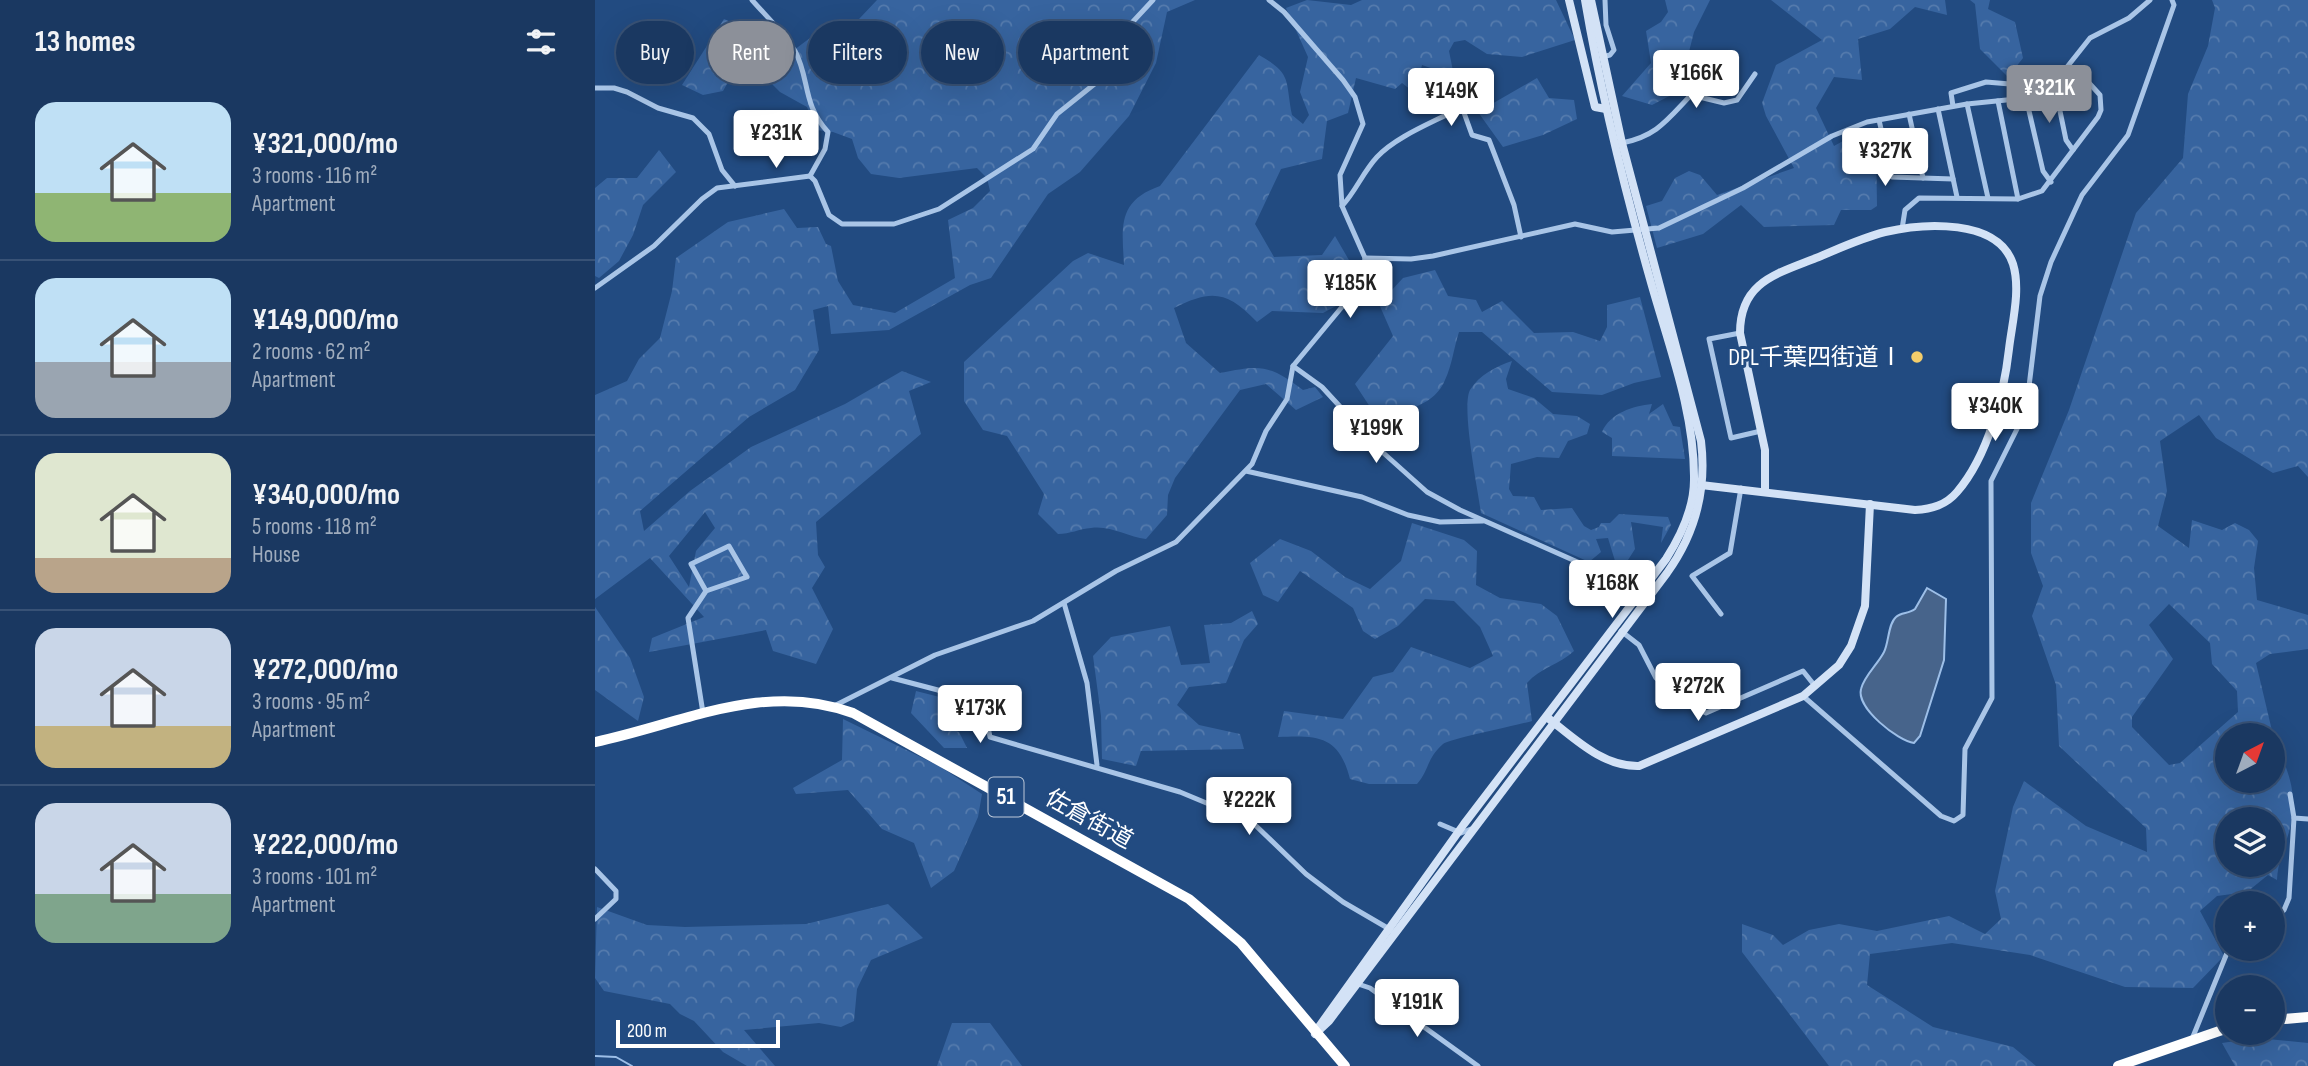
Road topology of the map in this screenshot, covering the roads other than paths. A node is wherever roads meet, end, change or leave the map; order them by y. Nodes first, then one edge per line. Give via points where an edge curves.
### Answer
1 (752, 0) edge
2 (1153, 0) edge
3 (1269, 0) edge
4 (1569, 0) edge
5 (1585, 0) edge
6 (1591, 0) edge
7 (1605, 0) edge
8 (2150, 0) edge
9 (2172, 0) edge
10 (1602, 57) junction
11 (1755, 74) dead end
12 (2055, 88) junction
13 (595, 89) edge
14 (2026, 98) junction
15 (1998, 101) junction
16 (1967, 104) junction
17 (1954, 106) junction
18 (1607, 108) junction
19 (1938, 109) junction
20 (1909, 114) junction
21 (1879, 120) junction
22 (1622, 143) junction
23 (2073, 150) junction
24 (810, 176) junction
25 (1923, 178) junction
26 (1953, 180) junction
27 (2051, 182) junction
28 (735, 186) junction
29 (1957, 197) junction
30 (1988, 198) junction
31 (2018, 199) junction
32 (1342, 206) junction
33 (1902, 229) junction
34 (1641, 230) junction
35 (1521, 237) junction
36 (1365, 258) junction
37 (595, 288) edge
38 (1740, 333) junction
39 (1293, 366) junction
40 (1762, 431) junction
41 (1246, 471) junction
42 (1698, 484) junction
43 (1741, 488) junction
44 (1765, 491) junction
45 (1870, 504) junction
46 (1486, 521) junction
47 (706, 591) junction
48 (1650, 594) junction
49 (1638, 596) junction
50 (1064, 603) junction
51 (1721, 614) dead end
52 (1621, 631) junction
53 (892, 678) junction
54 (1816, 686) junction
55 (1803, 696) junction
56 (834, 706) junction
57 (703, 713) junction
58 (1549, 719) junction
59 (595, 742) edge
60 (1097, 765) junction
61 (2290, 794) dead end
62 (2294, 818) junction
63 (2308, 819) edge
64 (1440, 824) dead end
65 (1471, 828) junction
66 (1458, 832) junction
67 (595, 869) edge
68 (2285, 908) edge
69 (595, 919) edge
70 (1401, 925) junction
71 (1386, 930) junction
72 (2224, 961) edge
73 (1366, 971) junction
74 (1355, 986) junction
75 (1370, 988) junction
76 (2308, 1017) edge
77 (2285, 1019) edge
78 (2215, 1032) edge
79 (1315, 1034) junction
80 (2192, 1039) junction
81 (1345, 1066) edge
82 (1478, 1066) edge
83 (2118, 1066) edge

1 - 24 street via 794,50 806,95 828,132 825,149
2 - 24 street via 1127,28 1110,66 1057,114 1033,149 939,209 894,224 842,224 829,215
3 - 32 street via 1355,97 1363,124 1340,175
4 - 18 street via 1595,107
5 - 18 street
6 - 10 street
7 - 10 street via 1614,50
8 - 17 street via 2129,18 2090,37 2067,67 2022,85 1977,83 1951,93
9 - 55 street via 2128,135 2083,195 2051,262 2040,296 2026,411 1991,481 1992,698 1965,749 1963,815 1954,821 1941,817
10 - 22 street
11 - 22 street via 1737,100 1724,103 1691,95 1658,130
12 - 14 street
12 - 23 street via 2066,140
12 - 23 street via 2084,81 2100,95 2098,117
13 - 28 street via 614,88 692,118 709,134 722,170
14 - 15 street
14 - 27 street via 2043,171
15 - 16 street
15 - 31 street
16 - 17 street
16 - 30 street
17 - 19 street
18 - 34 street
19 - 20 street
19 - 26 street
20 - 21 street
20 - 25 street
21 - 25 street via 1892,177
21 - 34 street via 1832,136 1744,188 1668,224
22 - 34 street
23 - 27 street
24 - 28 street
25 - 26 street
26 - 29 street
27 - 31 street via 2032,196
28 - 37 street via 708,194 654,246
29 - 30 street
29 - 33 street via 1912,201
30 - 31 street
32 - 35 street via 1358,190 1379,155 1458,109 1463,110 1472,135 1489,140
32 - 36 street
33 - 38 street via 1869,237 1762,282 1744,305
33 - 45 street via 1970,229 1996,240 2007,251 2016,279 2005,385 1999,410 1968,476 1948,500 1915,510
34 - 35 street via 1612,232 1574,224
34 - 42 street
35 - 36 street via 1411,259
36 - 39 street via 1356,293
38 - 40 street
38 - 40 street via 1709,339 1731,438
39 - 41 street via 1287,399
39 - 46 street via 1322,387 1379,449 1427,492
40 - 44 street
41 - 46 street via 1362,497 1440,522
41 - 50 street via 1176,542
42 - 43 street
42 - 48 street via 1689,535
42 - 49 street via 1674,546
43 - 44 street
43 - 51 street via 1730,553 1692,576
44 - 45 street
45 - 54 street via 1860,627 1839,665
46 - 49 street via 1618,580
47 - 47 street via 747,577 729,546 691,564
47 - 57 street via 688,618
48 - 49 street
48 - 52 street
49 - 58 street
50 - 53 street via 1034,621 935,655
50 - 60 street via 1087,683
52 - 54 street via 1639,645 1656,678 1679,699 1706,713 1803,671
52 - 58 street
53 - 56 street
53 - 60 street via 976,700 984,707 990,737
54 - 55 street
55 - 58 street via 1639,766 1613,764
56 - 57 highway, 佐倉街道 / 51 via 776,699
56 - 79 highway, 佐倉街道 / 51 via 1189,899 1241,943
57 - 59 highway, 佐倉街道 / 51
58 - 65 street
58 - 66 street
60 - 71 street via 1252,822 1305,874
61 - 62 street
62 - 63 street
62 - 68 street
64 - 66 street
65 - 66 street
65 - 70 street
66 - 71 street
67 - 69 street via 616,891 616,899
70 - 71 street
70 - 73 street
71 - 79 street
72 - 80 street
73 - 74 street
73 - 75 street
74 - 75 street
74 - 79 street
75 - 82 street
76 - 77 highway
78 - 80 highway
79 - 81 highway, 佐倉街道 / 51
80 - 83 highway

